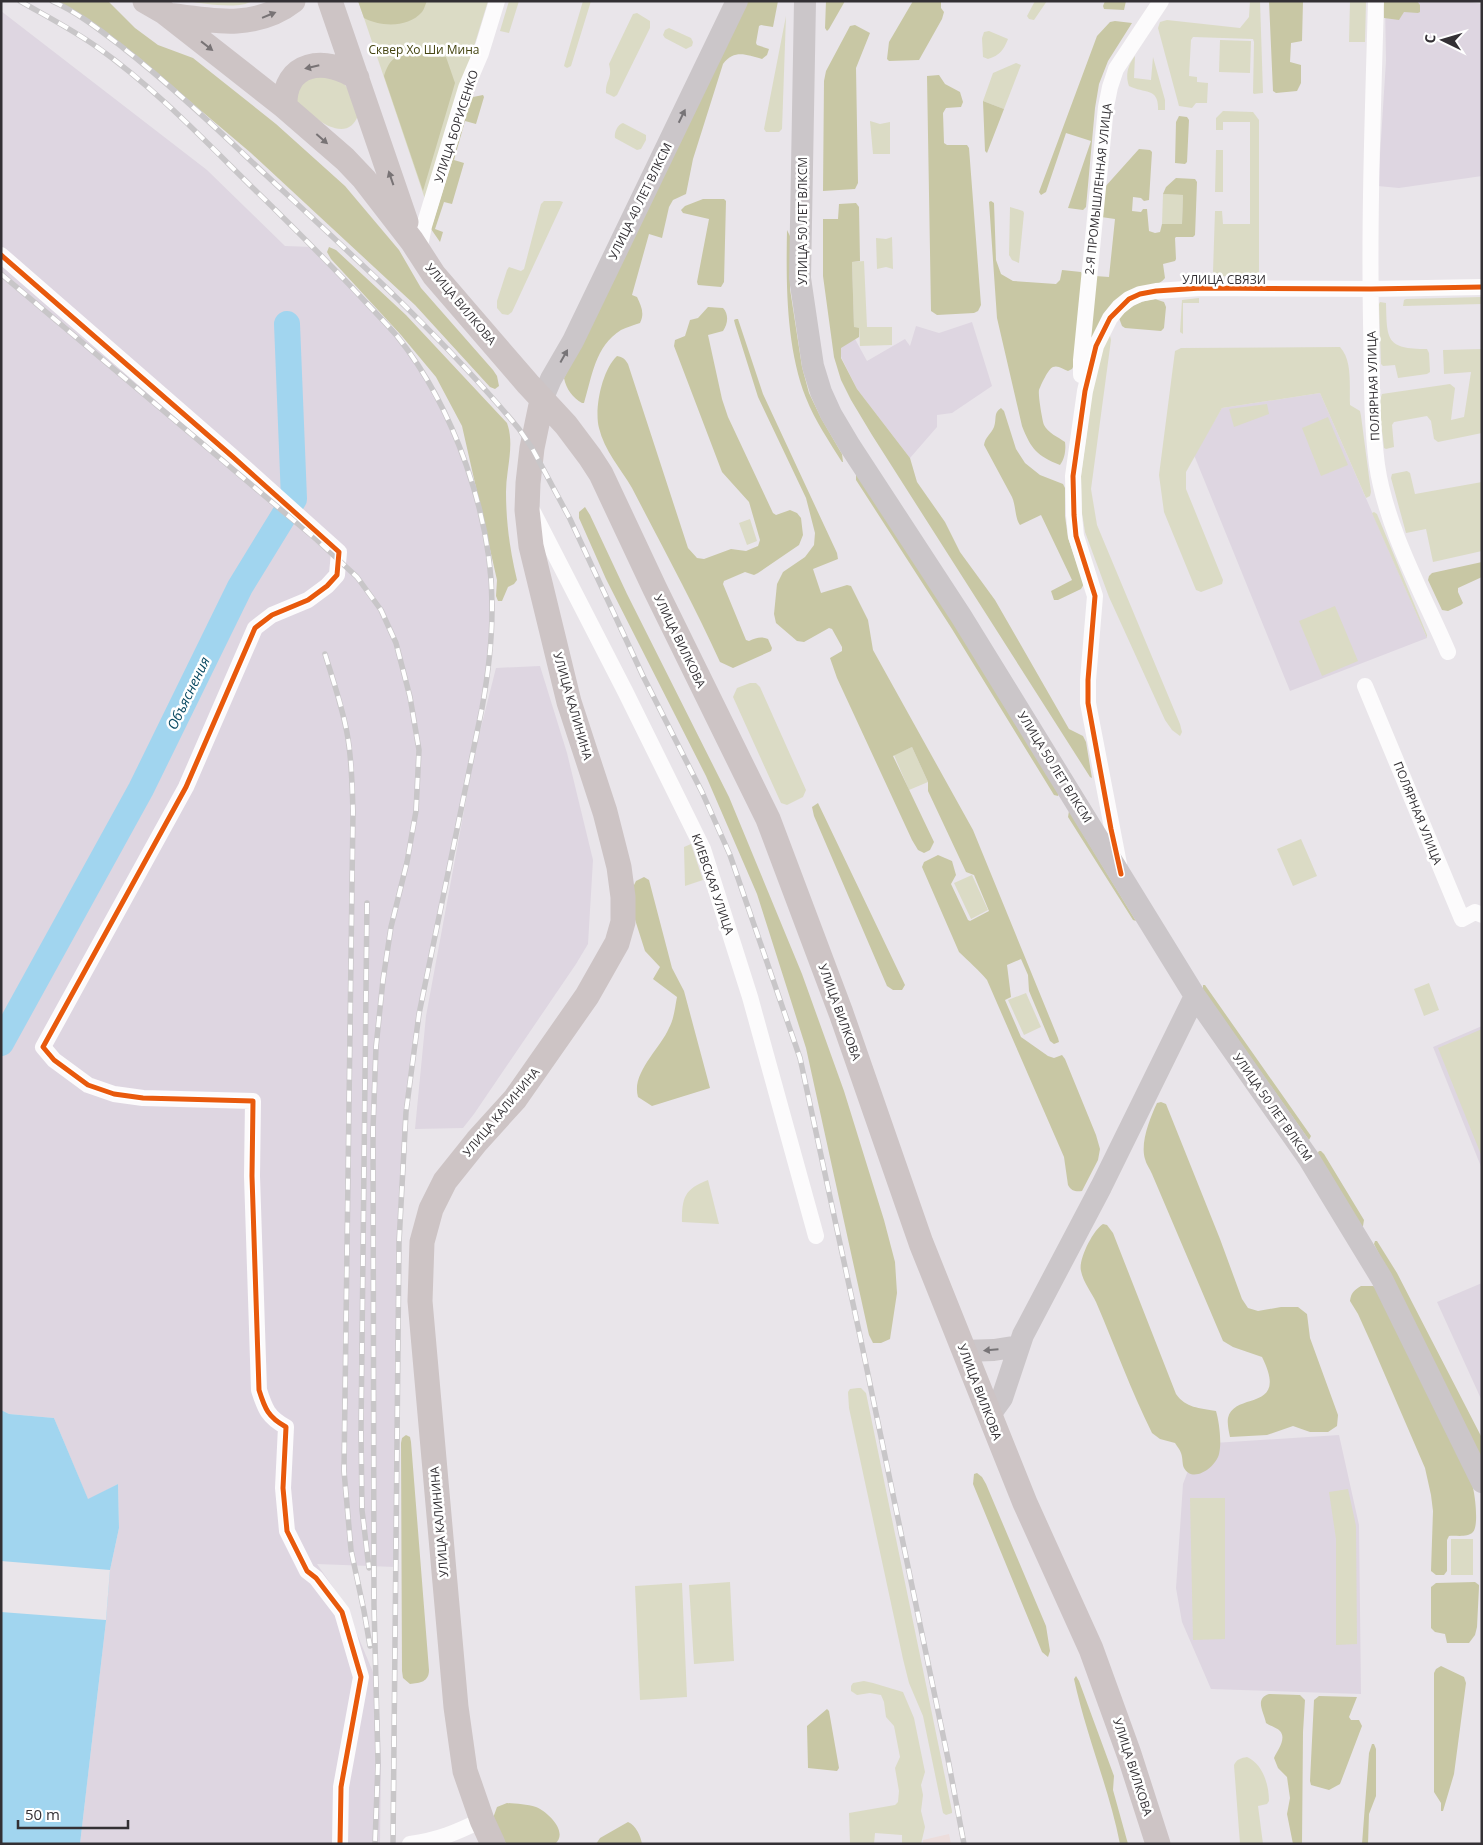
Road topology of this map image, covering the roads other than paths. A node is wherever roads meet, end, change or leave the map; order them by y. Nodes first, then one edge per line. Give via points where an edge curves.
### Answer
1 (144, 1) edge
2 (293, 1) edge
3 (330, 1) edge
4 (497, 1) edge
5 (737, 1) edge
6 (805, 1) edge
7 (1161, 1) edge
8 (1376, 1) edge
9 (169, 15) junction
10 (357, 78) junction
11 (285, 107) junction
12 (416, 246) junction
13 (1, 255) edge
14 (1482, 287) edge
15 (1371, 289) junction
16 (1085, 391) junction
17 (542, 400) junction
18 (527, 500) junction
19 (1448, 652) dead end
20 (1365, 686) dead end
21 (1121, 874) junction
22 (1482, 915) edge
23 (1195, 996) junction
24 (816, 1236) dead end
25 (1019, 1346) junction
26 (964, 1350) junction
27 (989, 1416) junction
28 (1482, 1482) edge
29 (482, 1820) junction
30 (340, 1844) edge
31 (410, 1844) edge
32 (493, 1844) edge
33 (1158, 1844) edge

1 - 9 main road
9 -> 2 main road via 245,22 270,14
3 - 10 main road
4 - 12 street, УЛИЦА БОРИСЕНКО
17 -> 5 main road, УЛИЦА 40 ЛЕТ ВЛКСМ
6 - 21 main road, УЛИЦА 50 ЛЕТ ВЛКСМ via 800,278 813,366 821,392 850,446 961,616
7 - 16 street, 2-Я ПРОМЫШЛЕННАЯ УЛИЦА via 1116,70 1110,87 1081,360
8 - 15 street, ПОЛЯРНАЯ УЛИЦА
9 -> 11 main road
10 -> 11 main road via 335,66 307,67 288,84
12 -> 10 main road
11 -> 12 main road via 364,179
12 - 17 main road, УЛИЦА ВИЛКОВА via 434,275
13 - 30 street via 339,552 337,575 327,586 308,600 272,615 255,628 186,787 43,1047 54,1060 88,1085 114,1094 253,1101 252,1176 259,1390 273,1420 286,1427 283,1488 286,1531 307,1571 342,1612 361,1678 341,1787
14 - 15 street, УЛИЦА СВЯЗИ
15 - 16 street, УЛИЦА СВЯЗИ via 1201,288 1140,294 1119,307 1101,333
15 - 19 street, ПОЛЯРНАЯ УЛИЦА via 1372,410 1378,466 1400,542
16 - 21 street, УЛИЦА СВЯЗИ via 1073,476 1076,536 1095,596 1088,703
17 - 18 main road, УЛИЦА КАЛИНИНА via 532,448
17 - 26 main road, УЛИЦА ВИЛКОВА via 566,424 601,474 768,819 841,1013 921,1242
18 - 24 street, КИЕВСКАЯ УЛИЦА via 703,849 750,997
18 - 29 main road, УЛИЦА КАЛИНИНА via 530,546 543,599 569,702 605,812 619,867 623,922 617,943 587,996 515,1099 445,1181 430,1209 422,1242 420,1301 456,1707 465,1771
20 - 22 street, ПОЛЯРНАЯ УЛИЦА via 1462,919 1475,912
21 - 23 main road, УЛИЦА 50 ЛЕТ ВЛКСМ
23 - 25 main road
23 - 28 main road, УЛИЦА 50 ЛЕТ ВЛКСМ via 1309,1159 1372,1262
25 -> 26 main road
25 - 27 main road via 1002,1398
26 - 27 main road, УЛИЦА ВИЛКОВА
27 - 33 main road, УЛИЦА ВИЛКОВА via 1091,1649
29 - 31 street via 433,1841
29 - 32 main road, УЛИЦА КАЛИНИНА

